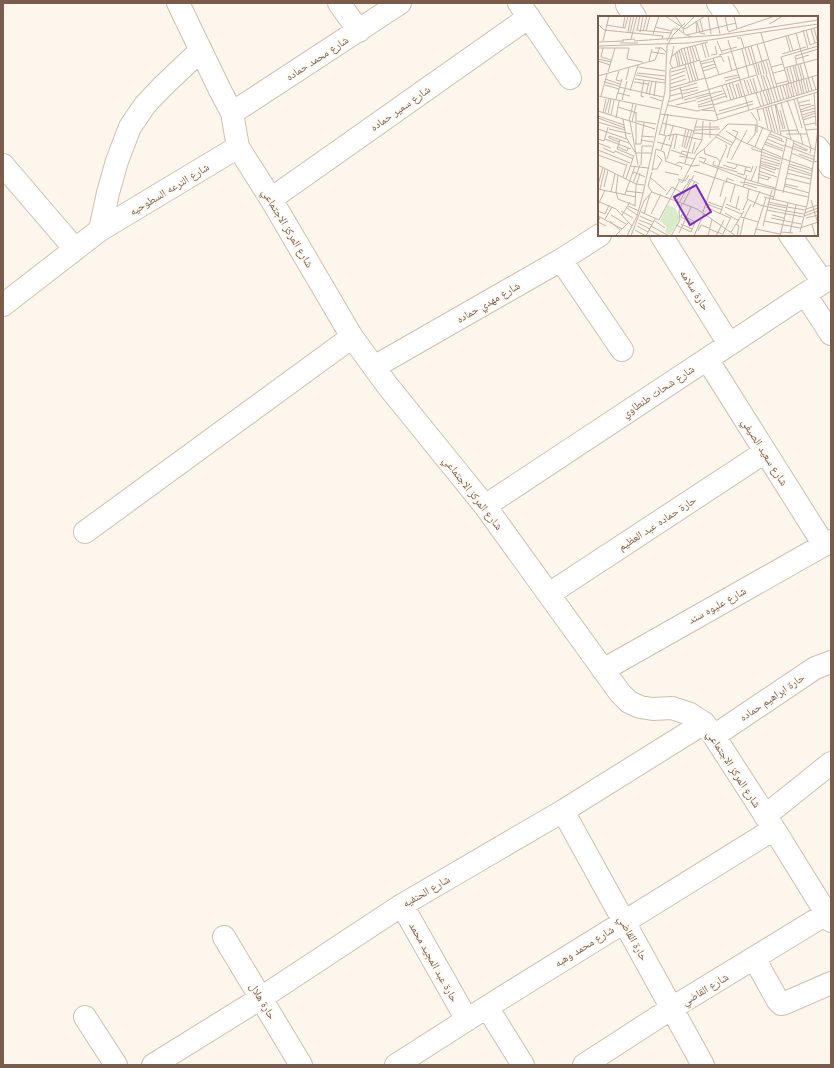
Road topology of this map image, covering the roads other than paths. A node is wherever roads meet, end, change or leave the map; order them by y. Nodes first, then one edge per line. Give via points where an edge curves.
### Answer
1 (178, 3) edge
2 (339, 3) edge
3 (400, 3) edge
4 (718, 3) edge
5 (524, 10) edge
6 (727, 16) edge
7 (359, 31) junction
8 (200, 50) junction
9 (570, 78) dead end
10 (232, 113) junction
11 (238, 147) junction
12 (818, 148) edge
13 (3, 166) edge
14 (831, 167) edge
15 (270, 199) junction
16 (100, 230) junction
17 (598, 236) edge
18 (662, 236) edge
19 (791, 236) edge
20 (75, 249) junction
21 (562, 260) junction
22 (827, 280) edge
23 (805, 294) junction
24 (3, 305) edge
25 (831, 334) edge
26 (352, 337) junction
27 (729, 344) junction
28 (622, 350) dead end
29 (707, 359) junction
30 (374, 367) junction
31 (765, 452) junction
32 (485, 506) junction
33 (85, 532) dead end
34 (827, 543) edge
35 (549, 594) junction
36 (831, 662) edge
37 (603, 670) junction
38 (709, 730) junction
39 (831, 763) edge
40 (563, 811) junction
41 (769, 823) junction
42 (402, 905) junction
43 (826, 905) edge
44 (624, 922) junction
45 (224, 937) dead end
46 (754, 958) junction
47 (831, 983) edge
48 (261, 998) junction
49 (487, 1007) junction
50 (672, 1008) junction
51 (85, 1017) dead end
52 (466, 1020) junction
53 (116, 1065) edge
54 (153, 1065) edge
55 (301, 1065) edge
56 (396, 1065) edge
57 (523, 1065) edge
58 (584, 1065) edge
59 (703, 1065) edge

1 - 8 street, شارع المركز الاجتماعي
2 - 7 street
3 - 7 street, شارع محمد حماده
4 - 6 street
5 - 9 street
5 - 15 street, شارع سمير حماده
7 - 10 street, شارع محمد حماده
8 - 10 street, شارع المركز الاجتماعي
8 - 16 street via 145,105 130,127 117,161
10 - 11 street, شارع المركز الاجتماعي
11 - 15 street, شارع المركز الاجتماعي
11 - 16 street, شارع الترعه السطوحيه
12 - 14 street
13 - 20 street
15 - 26 street, شارع المركز الاجتماعي
16 - 20 street, شارع الترعه السطوحيه
17 - 21 street, شارع مهدي حماده
18 - 27 street, حارة سلامه
19 - 22 street
20 - 24 street, شارع الترعه السطوحيه
21 - 28 street
21 - 30 street, شارع مهدي حماده
22 - 23 street, شارع شحات طنطاوي
23 - 25 street
23 - 27 street, شارع شحات طنطاوي
26 - 30 street, شارع المركز الاجتماعي
26 - 33 street
27 - 29 street, شارع شحات طنطاوي
29 - 31 street, شارع سعيد الصيفي
29 - 32 street, شارع شحات طنطاوي
30 - 32 street, شارع المركز الاجتماعي
31 - 34 street, شارع سعيد الصيفي
31 - 35 street, حارة حماده عبد العظيم
32 - 35 street, شارع المركز الاجتماعي
34 - 37 street, شارع عليوه سند
35 - 37 street, شارع المركز الاجتماعي
36 - 38 street, حارة ابراهيم حماده via 815,668
37 - 38 street, شارع المركز الاجتماعي via 629,702 640,708 672,708 690,714
38 - 40 street, شارع الحنفيه
38 - 41 street, شارع المركز الاجتماعي
39 - 41 street, شارع محمد وهبه
40 - 42 street, شارع الحنفيه
40 - 44 street, حارة القاضي
41 - 43 street, شارع المركز الاجتماعي
41 - 44 street, شارع محمد وهبه
42 - 48 street, شارع الحنفيه
42 - 52 street, حارة عبد المجيد محمد
43 - 46 street, شارع القاضي
44 - 49 street, شارع محمد وهبه
44 - 50 street, حارة القاضي
45 - 48 street, حارة هلال
46 - 47 street via 781,1004
46 - 50 street, شارع القاضي
48 - 54 street, شارع الحنفيه
48 - 55 street, حارة هلال
49 - 52 street, شارع محمد وهبه
49 - 57 street
50 - 58 street, شارع القاضي
50 - 59 street, حارة القاضي
51 - 53 street
52 - 56 street, شارع محمد وهبه

